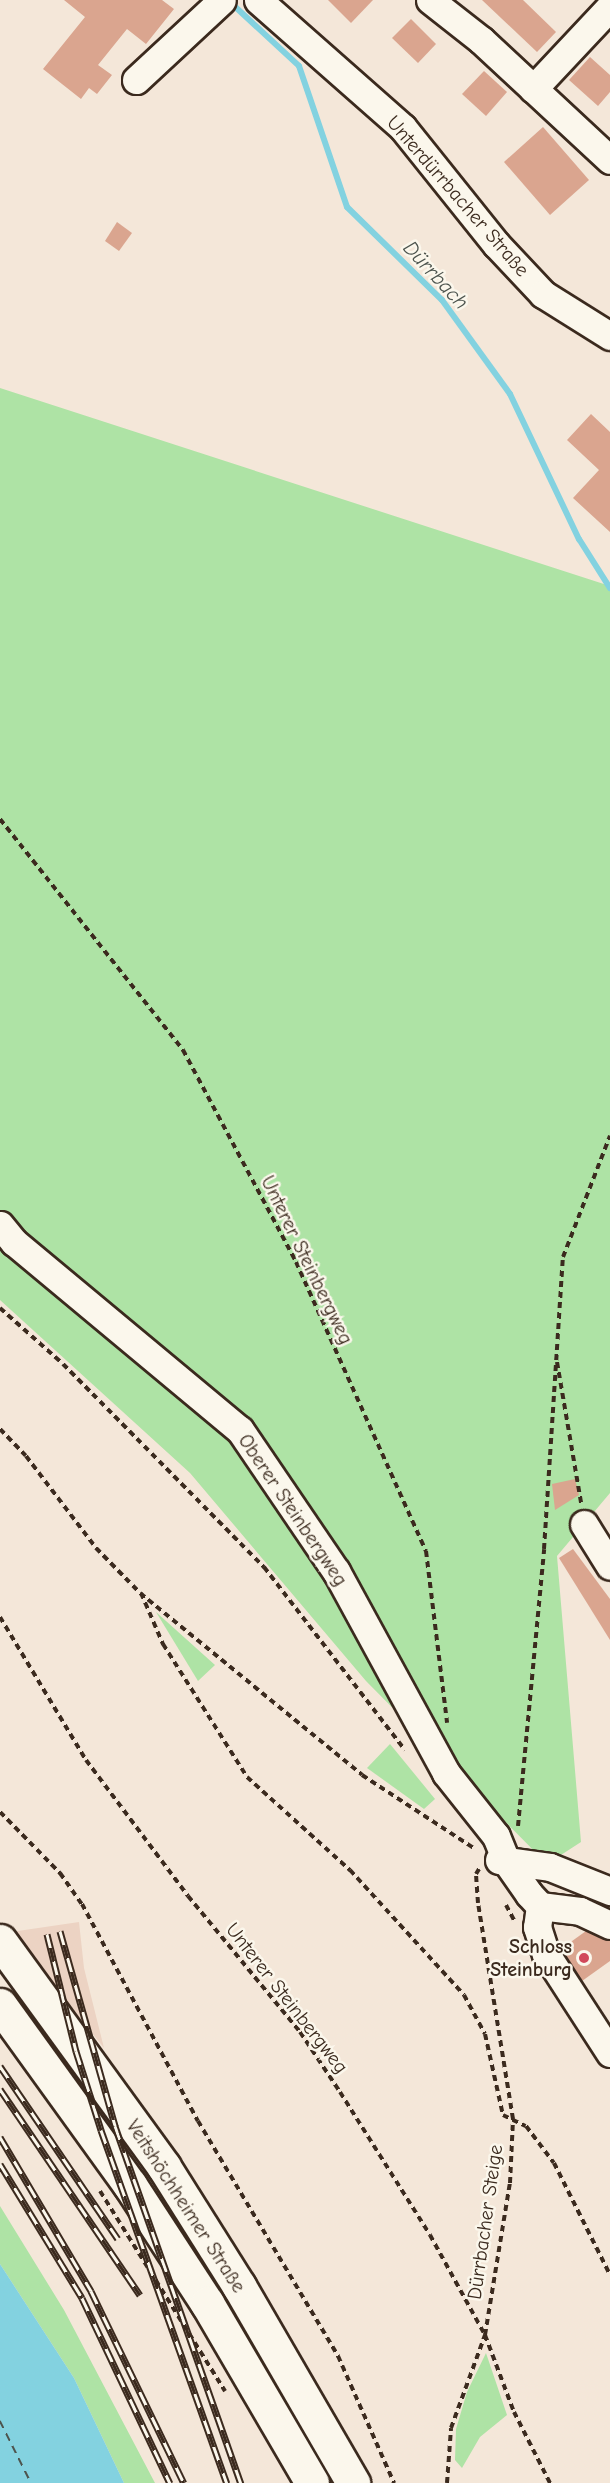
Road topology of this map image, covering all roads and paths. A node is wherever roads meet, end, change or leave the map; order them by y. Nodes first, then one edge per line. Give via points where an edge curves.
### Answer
1 (222, 0) edge
2 (258, 0) edge
3 (430, 0) edge
4 (610, 7) edge
5 (136, 80) dead end
6 (533, 89) junction
7 (610, 160) edge
8 (610, 336) edge
9 (0, 819) edge
10 (610, 1136) edge
11 (0, 1225) edge
12 (0, 1308) edge
13 (556, 1357) junction
14 (0, 1429) edge
15 (585, 1524) joint
16 (610, 1566) edge
17 (141, 1593) junction
18 (0, 1617) edge
19 (448, 1736) dead end
20 (409, 1754) dead end
21 (0, 1812) edge
22 (490, 1856) junction
23 (610, 1891) edge
24 (540, 1906) junction
25 (610, 1925) edge
26 (0, 1941) edge
27 (0, 2005) edge
28 (610, 2052) edge
29 (513, 2119) junction
30 (98, 2189) dead end
31 (610, 2275) edge
32 (485, 2335) junction
33 (227, 2393) dead end
34 (312, 2483) edge
35 (353, 2483) edge
36 (394, 2483) edge
37 (447, 2483) edge
38 (550, 2483) edge

1 - 5 street
2 - 8 street, Unterdürrbacher Straße via 403,128 496,244 543,294
3 - 6 street
4 - 6 street
6 - 7 street
9 - 19 path, Unterer Steinbergweg via 183,1050 296,1262 426,1551
10 - 13 path via 563,1257
11 - 22 street, Oberer Steinbergweg via 14,1242 240,1430 336,1571 446,1773 496,1836
12 - 20 path via 63,1364 264,1567
13 - 15 path
13 - 22 path, Dürrbacher Steige via 527,1761 514,1848
14 - 17 path via 26,1456 96,1548
15 - 16 street
17 - 22 path via 362,1775
17 - 29 path via 163,1644 247,1777 350,1870 464,1995 485,2034 503,2115
18 - 32 path, Unterer Steinbergweg via 86,1760 188,1896 300,2032 429,2235
21 - 36 path via 60,1873 82,1904 198,2121 338,2356
22 - 23 street via 550,1867
22 - 24 street, Oberer Steinbergweg
22 - 29 path, Dürrbacher Steige via 476,1874 478,1903
24 - 25 street via 580,1911
24 - 28 street via 537,1927 546,1954
26 - 35 highway, Veitshöchheimer Straße via 164,2167 239,2286
27 - 34 highway, Veitshöchheimer Straße via 130,2185 207,2303
29 - 31 path via 526,2126 554,2163
29 - 32 path, Dürrbacher Steige via 510,2183
30 - 33 path
32 - 37 path, Dürrbacher Steige via 451,2428
32 - 38 path, Unterer Steinbergweg via 514,2412

